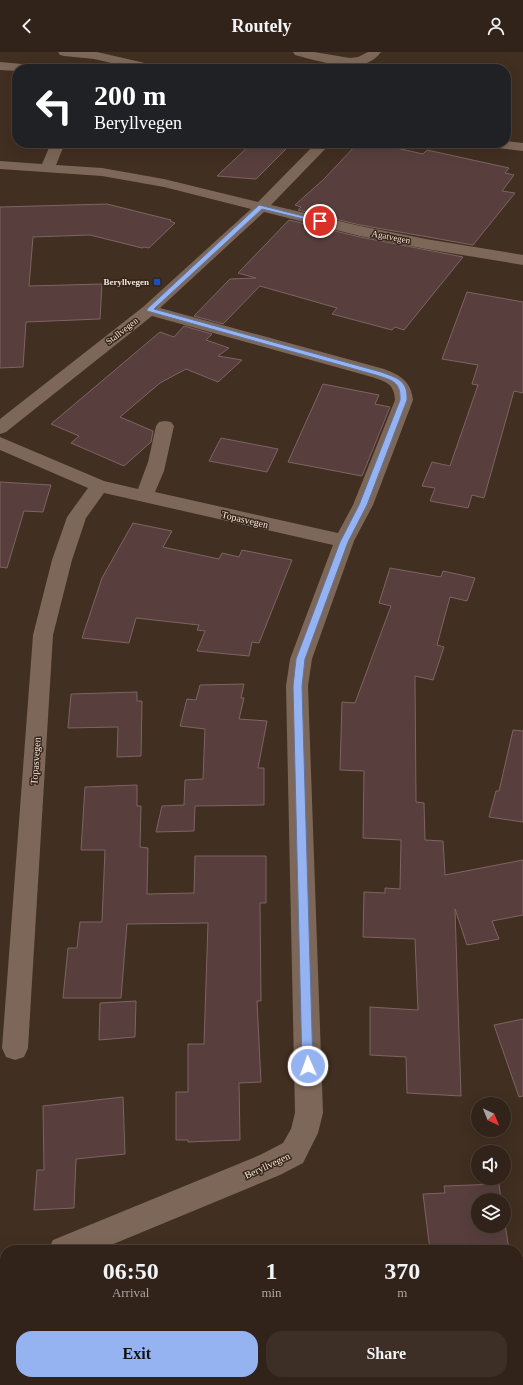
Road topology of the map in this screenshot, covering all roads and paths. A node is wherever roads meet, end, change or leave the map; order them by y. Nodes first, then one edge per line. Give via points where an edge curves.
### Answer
1 (64, 52) edge
2 (299, 52) edge
3 (374, 52) edge
4 (97, 54) edge
5 (134, 64) edge
6 (0, 66) edge
7 (12, 67) edge
8 (511, 146) edge
9 (523, 147) edge
10 (56, 148) edge
11 (319, 148) edge
12 (0, 165) edge
13 (47, 168) junction
14 (261, 207) junction
15 (523, 260) edge
16 (149, 310) junction
17 (166, 426) dead end
18 (0, 428) edge
19 (0, 443) edge
20 (99, 486) junction
21 (143, 496) junction
22 (344, 542) junction
23 (15, 1048) dead end
24 (75, 1245) edge

1 - 4 street
2 - 3 street via 350,62 364,60
4 - 5 street
6 - 7 street
8 - 9 street
10 - 13 street
11 - 14 street, Stallvegen
12 - 13 street, Agatvegen
13 - 14 street, Agatvegen via 102,172
14 - 15 street, Agatvegen via 360,231
14 - 16 street, Stallvegen
16 - 18 street, Stallvegen
16 - 22 street, Beryllvegen via 378,373 400,383 404,391 404,400 363,505
17 - 21 street via 154,476
19 - 20 street, Topasvegen
20 - 21 street, Topasvegen
20 - 23 street, Topasvegen via 77,517 62,560 43,635
21 - 22 street, Topasvegen
22 - 24 street, Beryllvegen via 301,659 297,686 309,1113 304,1133 293,1153 270,1165

